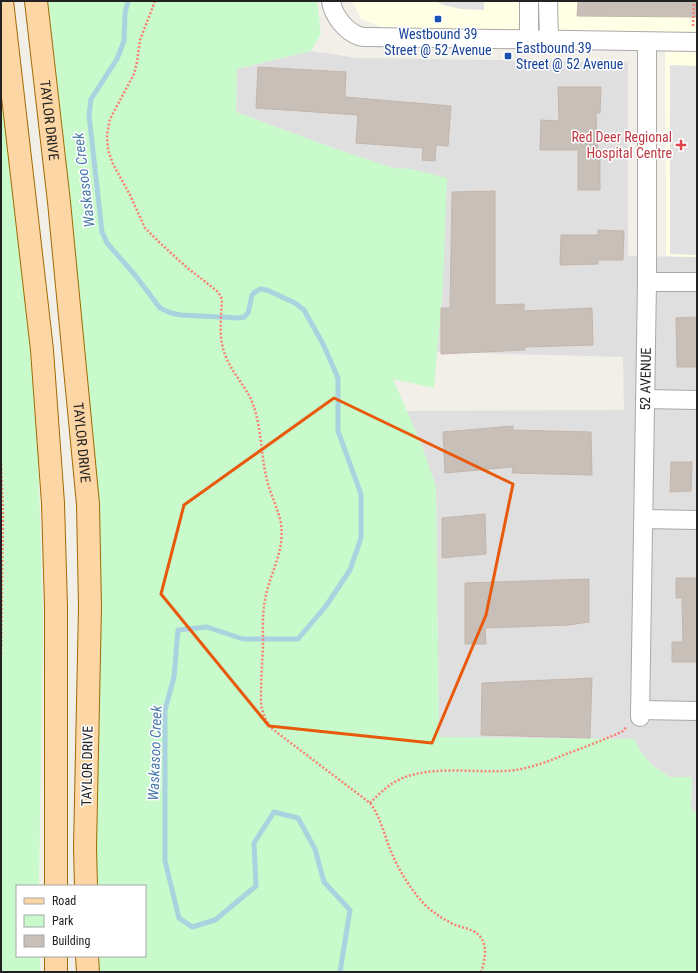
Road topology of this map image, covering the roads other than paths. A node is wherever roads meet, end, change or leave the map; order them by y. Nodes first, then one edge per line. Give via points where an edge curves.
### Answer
1 (2, 1) edge
2 (36, 1) edge
3 (330, 1) edge
4 (529, 1) edge
5 (548, 1) edge
6 (695, 34) edge
7 (529, 40) junction
8 (549, 40) junction
9 (647, 42) junction
10 (647, 282) junction
11 (697, 282) edge
12 (645, 399) junction
13 (697, 400) edge
14 (644, 519) junction
15 (697, 520) edge
16 (697, 711) edge
17 (56, 885) edge
18 (86, 885) edge
19 (56, 957) edge
20 (88, 957) edge
21 (56, 972) edge
22 (88, 972) edge

1 - 17 main road via 42,350 53,503 56,607
2 - 18 main road, TAYLOR DRIVE via 59,202 88,504 90,607
3 - 7 street via 335,15 359,36
4 - 7 street
5 - 8 street
6 - 9 street
7 - 8 street
8 - 9 street
9 - 10 street, 52 AVENUE
10 - 11 street
10 - 12 street, 52 AVENUE
12 - 13 street
12 - 14 street, 52 AVENUE
14 - 15 street
14 - 16 street, 52 AVENUE via 640,713
19 - 21 main road
20 - 22 main road

